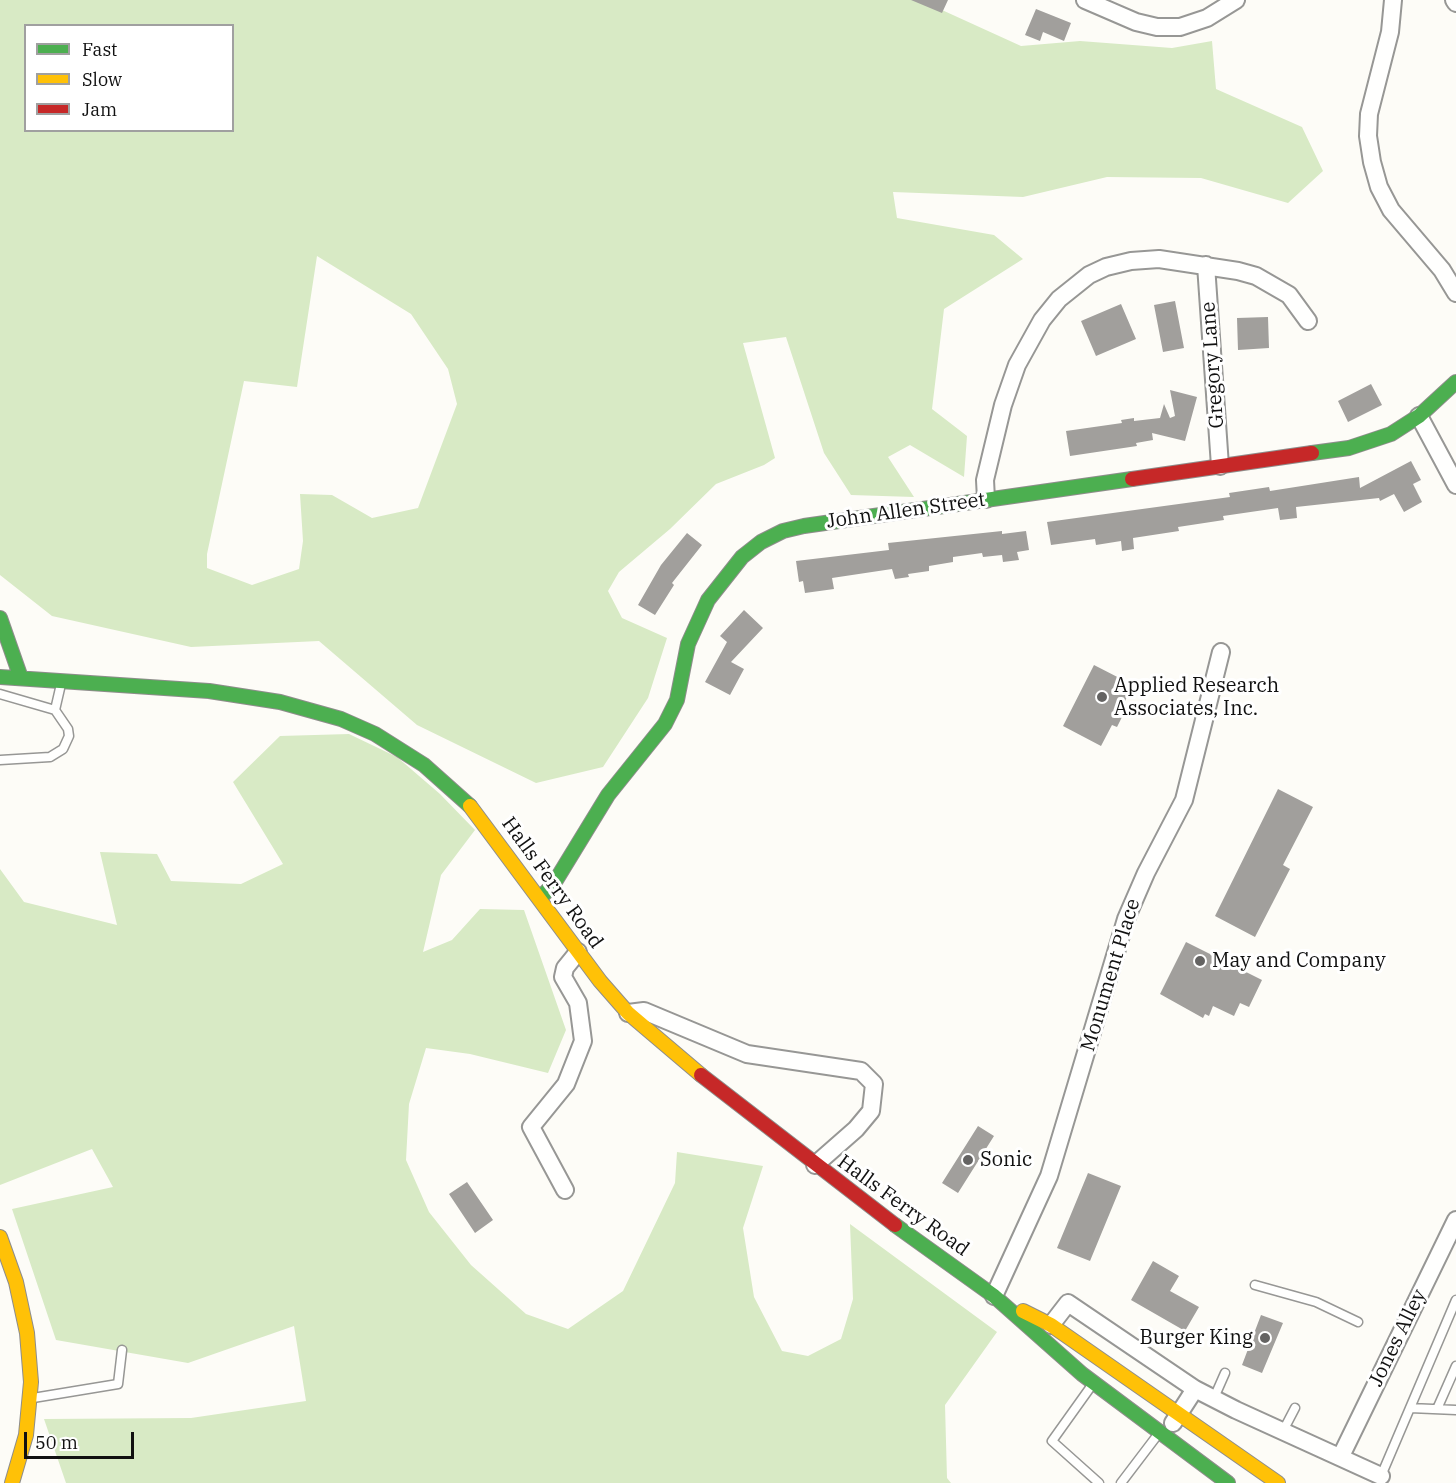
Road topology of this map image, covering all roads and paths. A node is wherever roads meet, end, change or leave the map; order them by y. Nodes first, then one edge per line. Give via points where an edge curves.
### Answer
1 (1085, 0) edge
2 (1236, 0) edge
3 (1393, 0) edge
4 (1102, 4) edge
5 (1206, 265) junction
6 (1456, 293) edge
7 (1308, 321) dead end
8 (1456, 382) edge
9 (1419, 416) junction
10 (1220, 466) junction
11 (1456, 485) edge
12 (986, 499) junction
13 (0, 618) edge
14 (1221, 652) dead end
15 (0, 677) edge
16 (21, 678) junction
17 (62, 680) junction
18 (0, 694) edge
19 (55, 710) junction
20 (0, 760) edge
21 (540, 898) junction
22 (578, 952) junction
23 (628, 1013) junction
24 (815, 1165) junction
25 (565, 1190) dead end
26 (1456, 1220) edge
27 (0, 1237) edge
28 (1255, 1285) dead end
29 (994, 1296) junction
30 (1456, 1300) edge
31 (1358, 1323) dead end
32 (1051, 1325) junction
33 (122, 1350) dead end
34 (1456, 1366) edge
35 (1225, 1373) dead end
36 (1094, 1383) junction
37 (1195, 1389) junction
38 (29, 1398) junction
39 (1214, 1398) junction
40 (1294, 1408) dead end
41 (1410, 1408) junction
42 (1437, 1409) junction
43 (1456, 1410) edge
44 (1179, 1414) junction
45 (1282, 1431) junction
46 (1163, 1433) junction
47 (1341, 1456) junction
48 (1381, 1476) joint
49 (12, 1483) edge
50 (1099, 1483) edge
51 (1121, 1483) edge
52 (1228, 1483) edge
53 (1278, 1483) edge

1 - 4 street
2 - 4 street via 1207,18 1180,27 1136,22
3 - 6 street via 1390,32 1369,114 1372,162 1391,210 1442,270
5 - 7 street via 1256,276 1272,284 1289,296
5 - 10 street, Gregory Lane
5 - 12 street via 1159,259 1106,267 1075,284 1059,299 1017,364 985,480
8 - 9 street, John Allen Street
9 - 10 street, John Allen Street via 1370,443
9 - 11 street
10 - 12 street, John Allen Street
12 - 21 street, John Allen Street via 804,526 768,538 742,557 708,600 697,621 688,644 677,700 665,724 608,795 553,885
13 - 16 street
14 - 29 street, Monument Place via 1184,800 1131,908 1049,1176
15 - 16 street, Halls Ferry Road
16 - 17 street, Halls Ferry Road
17 - 19 lane
17 - 21 street, Halls Ferry Road via 247,696 316,710 375,734 424,765 465,801
18 - 19 lane
19 - 20 lane via 65,722 69,736 57,754
21 - 22 street, Halls Ferry Road
22 - 23 street, Halls Ferry Road
22 - 25 street via 563,977 578,1003 583,1041 566,1083 531,1127
23 - 24 street, Halls Ferry Road
23 - 24 street via 644,1011 747,1054 861,1071 874,1084 871,1111 856,1130
24 - 29 street, Halls Ferry Road
26 - 47 street, Jones Alley
27 - 38 street via 16,1282 27,1333
28 - 31 lane via 1316,1302
29 - 32 street, Halls Ferry Road
29 - 36 street, Halls Ferry Road
30 - 41 lane
32 - 37 street via 1068,1303
32 - 44 street, Halls Ferry Road
33 - 38 lane via 118,1384
34 - 42 lane
35 - 39 lane
36 - 46 street, Halls Ferry Road
36 - 50 lane via 1052,1441
37 - 39 street
37 - 44 street
38 - 49 street via 26,1435
39 - 45 street
40 - 45 lane
41 - 42 lane
41 - 48 lane
42 - 43 lane
44 - 46 street
44 - 53 street, Halls Ferry Road
45 - 47 street
46 - 51 lane
46 - 52 street, Halls Ferry Road
47 - 48 street

